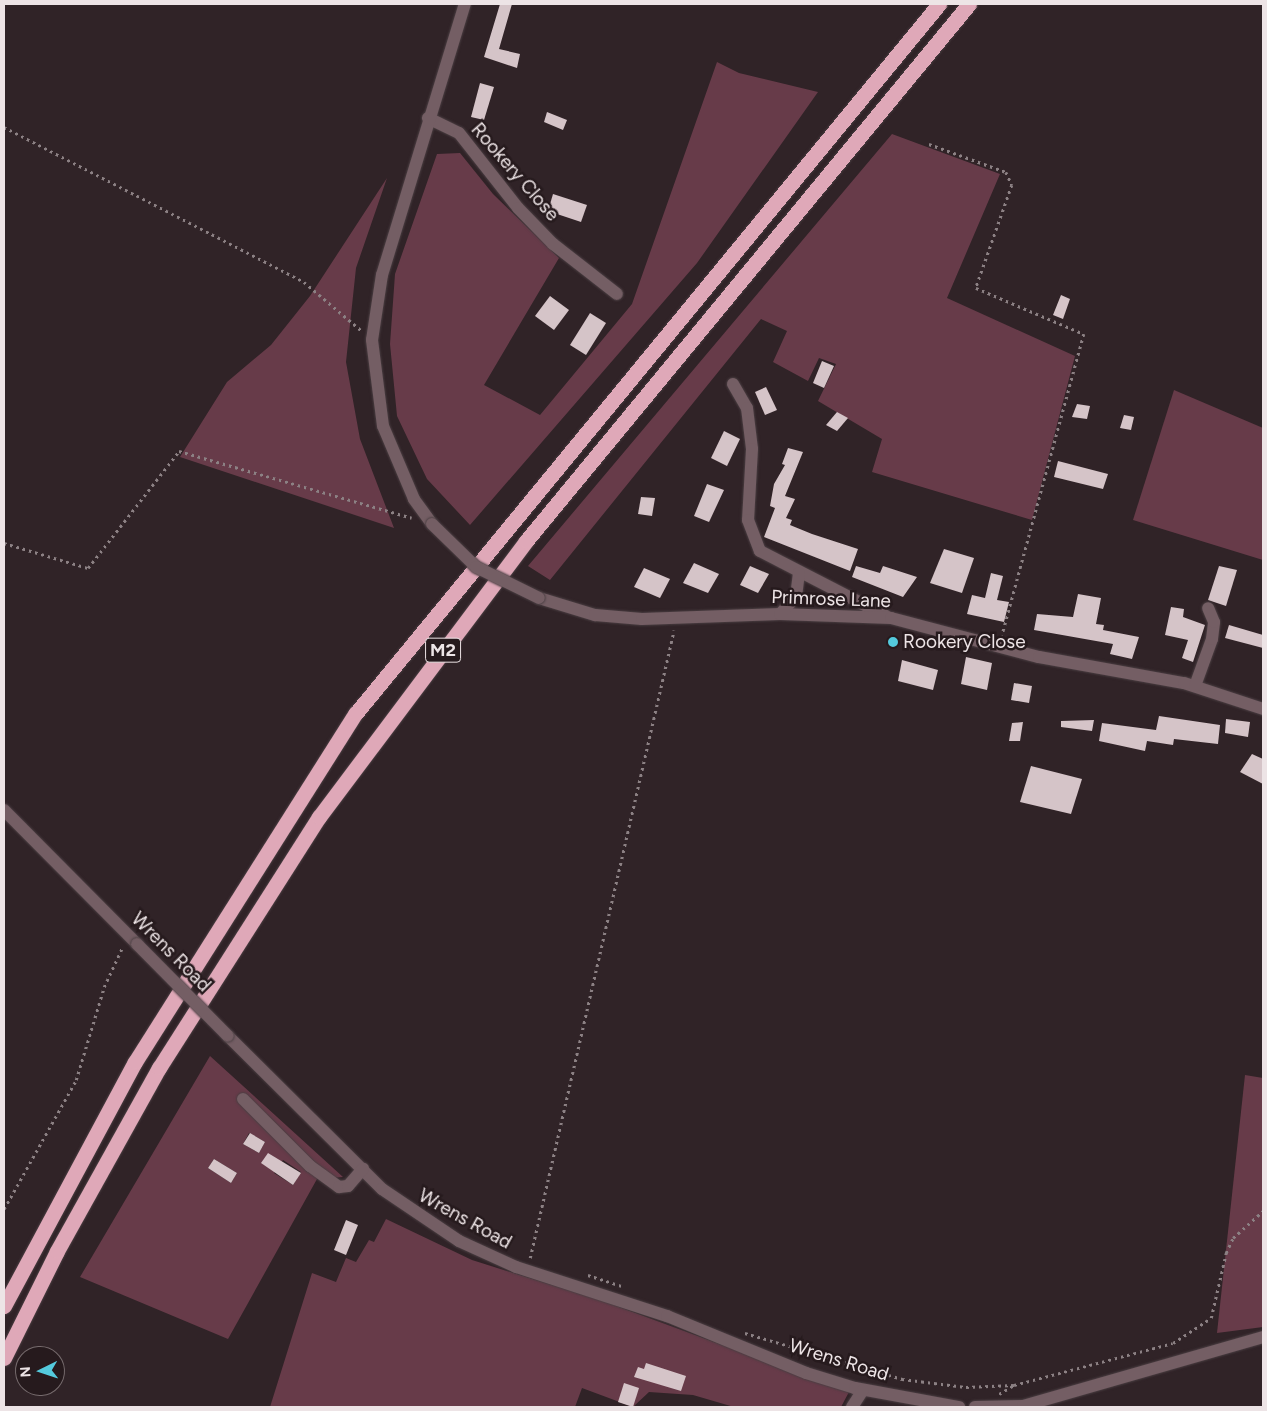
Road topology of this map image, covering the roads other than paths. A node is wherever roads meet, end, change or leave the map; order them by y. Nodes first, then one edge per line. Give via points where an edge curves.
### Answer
1 (465, 4) edge
2 (939, 4) edge
3 (969, 4) edge
4 (428, 118) junction
5 (617, 294) dead end
6 (733, 384) dead end
7 (799, 573) junction
8 (1208, 608) dead end
9 (780, 614) junction
10 (891, 618) junction
11 (1195, 686) junction
12 (1263, 709) edge
13 (4, 810) edge
14 (243, 1100) dead end
15 (362, 1169) junction
16 (4, 1306) edge
17 (1263, 1337) edge
18 (4, 1358) edge
19 (863, 1390) junction
20 (852, 1407) edge
21 (959, 1407) edge
22 (976, 1407) edge

1 - 4 street, Primrose Lane
2 - 16 highway, M2 via 356,713 135,1062
3 - 18 highway, M2 via 526,540 319,818 159,1068 57,1251
4 - 5 street, Rookery Close via 460,133 518,208 553,244
4 - 9 street, Primrose Lane, bridge via 382,275 372,340 383,426 414,499 432,524 476,567 539,598 595,615 676,619
6 - 7 street via 747,408 752,449 748,520 760,550
7 - 9 street via 796,597
7 - 10 street
8 - 11 street via 1214,622 1212,639
9 - 10 street, Primrose Lane
10 - 11 street, Primrose Lane via 999,646
11 - 12 street, Primrose Lane
13 - 15 street, Wrens Road, bridge
14 - 15 street via 310,1166 338,1186 348,1186
15 - 19 street, Wrens Road via 400,1204 459,1241 667,1316 806,1373
17 - 22 street via 1023,1406
19 - 20 street
19 - 21 street, Wrens Road

